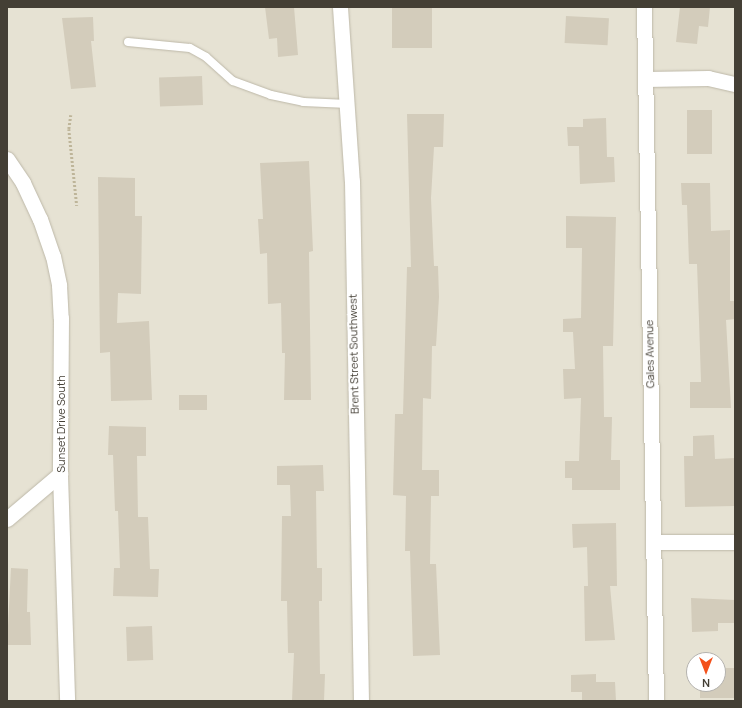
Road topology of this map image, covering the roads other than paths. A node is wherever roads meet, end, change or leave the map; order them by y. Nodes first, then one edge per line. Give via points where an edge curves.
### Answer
1 (340, 7) edge
2 (644, 7) edge
3 (128, 42) dead end
4 (645, 79) junction
5 (735, 84) edge
6 (348, 104) junction
7 (7, 159) edge
8 (60, 474) junction
9 (7, 519) edge
10 (654, 542) junction
11 (735, 542) edge
12 (67, 701) edge
13 (361, 701) edge
14 (656, 701) edge

1 - 6 street, Brent Street Southwest
2 - 4 street, Gales Avenue
3 - 6 lane via 190,48 206,57 233,81 271,95 303,102
4 - 5 street via 708,78
4 - 10 street, Gales Avenue
6 - 13 street, Brent Street Southwest via 352,181
7 - 8 street, Sunset Drive South via 23,183 40,219 53,256 59,285 62,318
8 - 9 street
8 - 12 street, Sunset Drive South
10 - 11 street
10 - 14 street, Gales Avenue

